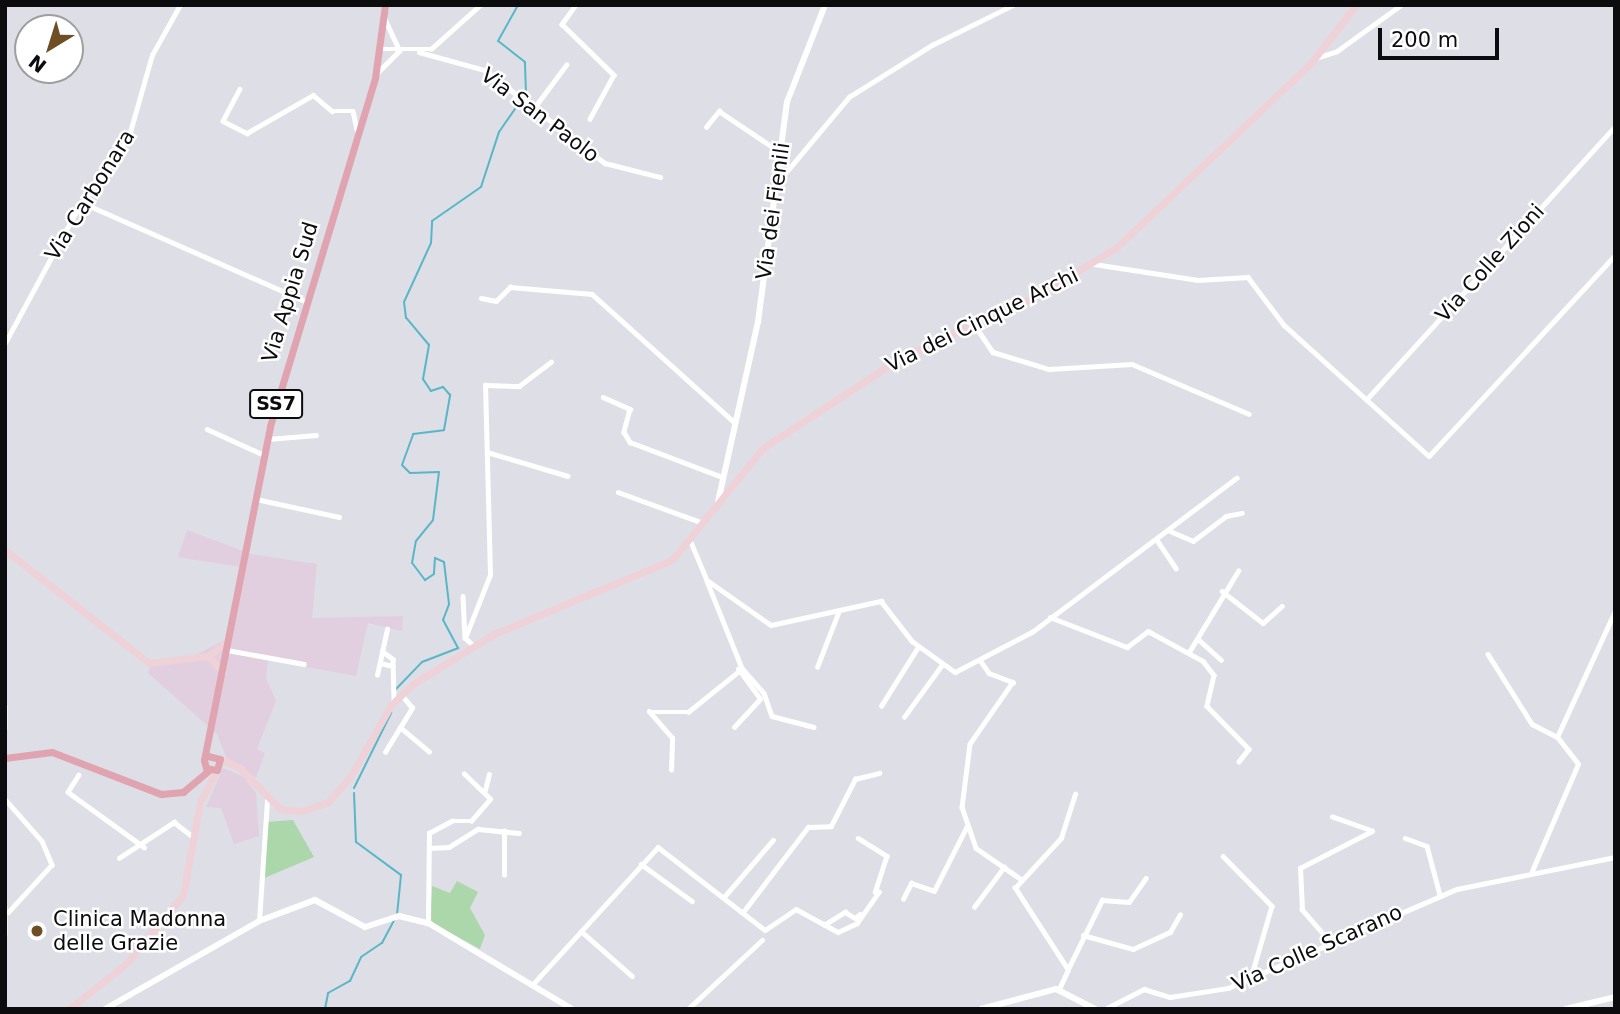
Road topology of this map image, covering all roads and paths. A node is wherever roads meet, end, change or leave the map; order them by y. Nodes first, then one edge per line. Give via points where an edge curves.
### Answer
1 (180, 5) edge
2 (385, 5) edge
3 (480, 5) edge
4 (576, 5) edge
5 (825, 5) edge
6 (1013, 5) edge
7 (1356, 5) edge
8 (1401, 5) edge
9 (385, 19) junction
10 (381, 49) junction
11 (401, 51) junction
12 (419, 52) junction
13 (1315, 58) junction
14 (566, 65) dead end
15 (376, 74) junction
16 (240, 89) dead end
17 (534, 108) junction
18 (590, 119) dead end
19 (1615, 126) edge
20 (706, 128) dead end
21 (355, 141) junction
22 (781, 152) junction
23 (660, 177) dead end
24 (777, 183) junction
25 (83, 203) junction
26 (1615, 255) edge
27 (1094, 264) junction
28 (481, 298) dead end
29 (305, 301) junction
30 (973, 323) junction
31 (5, 343) edge
32 (551, 362) dead end
33 (603, 397) dead end
34 (1366, 400) junction
35 (1249, 414) dead end
36 (733, 421) junction
37 (206, 429) dead end
38 (316, 435) dead end
39 (268, 439) junction
40 (487, 452) junction
41 (265, 455) junction
42 (568, 476) dead end
43 (722, 477) junction
44 (1236, 478) dead end
45 (618, 492) dead end
46 (256, 499) junction
47 (718, 502) junction
48 (1242, 513) dead end
49 (339, 517) dead end
50 (704, 523) junction
51 (1170, 531) junction
52 (1157, 541) junction
53 (691, 542) junction
54 (5, 550) edge
55 (1176, 568) dead end
56 (1238, 571) dead end
57 (707, 580) junction
58 (1222, 591) junction
59 (463, 596) dead end
60 (1282, 606) dead end
61 (1615, 611) edge
62 (838, 613) junction
63 (1050, 617) junction
64 (387, 629) dead end
65 (465, 638) junction
66 (1198, 639) junction
67 (229, 640) junction
68 (473, 646) junction
69 (918, 647) junction
70 (736, 648) junction
71 (382, 652) junction
72 (1189, 652) junction
73 (226, 653) junction
74 (1488, 654) dead end
75 (208, 656) junction
76 (979, 660) junction
77 (1221, 660) dead end
78 (380, 663) junction
79 (304, 664) dead end
80 (393, 666) junction
81 (941, 666) junction
82 (817, 667) dead end
83 (738, 671) junction
84 (223, 672) junction
85 (377, 675) dead end
86 (400, 694) junction
87 (394, 701) junction
88 (5, 706) edge
89 (881, 706) dead end
90 (904, 717) dead end
91 (400, 727) junction
92 (734, 727) dead end
93 (814, 727) dead end
94 (5, 728) edge
95 (1557, 737) junction
96 (385, 751) dead end
97 (429, 751) dead end
98 (5, 758) edge
99 (1239, 762) dead end
100 (213, 763) junction
101 (671, 770) dead end
102 (879, 773) dead end
103 (464, 774) dead end
104 (489, 774) dead end
105 (79, 775) dead end
106 (195, 782) junction
107 (485, 790) junction
108 (1075, 794) dead end
109 (202, 798) junction
110 (5, 799) edge
111 (267, 800) junction
112 (1332, 817) dead end
113 (967, 825) junction
114 (504, 831) junction
115 (519, 834) dead end
116 (194, 838) junction
117 (858, 838) dead end
118 (1405, 838) dead end
119 (773, 841) dead end
120 (144, 846) junction
121 (429, 848) junction
122 (1223, 856) dead end
123 (1615, 857) edge
124 (119, 858) dead end
125 (641, 864) junction
126 (1004, 867) junction
127 (1531, 872) junction
128 (504, 875) dead end
129 (1021, 878) junction
130 (1146, 878) dead end
131 (878, 892) dead end
132 (1440, 895) junction
133 (724, 897) junction
134 (903, 899) dead end
135 (692, 901) dead end
136 (974, 907) dead end
137 (7, 909) edge
138 (743, 912) junction
139 (1180, 915) dead end
140 (259, 921) junction
141 (428, 923) junction
142 (824, 925) junction
143 (581, 931) junction
144 (5, 934) edge
145 (1083, 935) junction
146 (762, 940) dead end
147 (1330, 942) junction
148 (1068, 970) junction
149 (1252, 975) junction
150 (632, 976) dead end
151 (533, 984) junction
152 (1059, 989) junction
153 (1615, 997) edge
154 (558, 1000) junction
155 (109, 1008) edge
156 (69, 1009) edge
157 (553, 1009) edge
158 (572, 1009) edge
159 (688, 1009) edge
160 (981, 1009) edge
161 (1095, 1009) edge
162 (1105, 1009) edge
163 (1566, 1009) edge

1 - 25 street, Via Carbonara via 152,55 128,139
2 - 9 main road, Via Appia Sud / SS7
3 - 12 street via 451,36
4 - 18 street via 562,24 614,76
5 - 22 street, Via dei Fienili via 790,94
6 - 24 street via 932,45 849,97
7 - 13 main road, Via dei Cinque Archi
8 - 13 street via 1337,51
9 - 10 main road, Via Appia Sud / SS7
9 - 11 street
10 - 11 street, Via San Paolo
10 - 15 main road, Via Appia Sud / SS7
11 - 12 street, Via San Paolo
11 - 15 street
12 - 17 street, Via San Paolo via 484,69
13 - 27 main road, Via dei Cinque Archi via 1142,226
14 - 17 street
15 - 21 main road, Via Appia Sud / SS7
16 - 21 street via 226,124 254,134 316,96 330,110 354,112
17 - 23 street, Via San Paolo via 605,163
19 - 34 street, Via Colle Zioni
20 - 22 street via 718,110
21 - 29 main road, Via Appia Sud / SS7
22 - 24 street, Via dei Fienili
24 - 36 street, Via dei Fienili via 758,322
25 - 29 street
25 - 31 street, Via Carbonara
26 - 34 street via 1431,456
27 - 30 main road, Via dei Cinque Archi
27 - 34 street via 1198,280 1247,276 1280,321
28 - 36 street via 496,301 510,287 590,293
29 - 39 main road, Via Appia Sud / SS7
30 - 35 street via 993,352 1049,369 1132,364
30 - 47 main road, Via dei Cinque Archi via 903,356 761,449
32 - 40 street via 519,386 487,384
33 - 43 street via 630,409 624,432 628,441
36 - 43 street, Via dei Fienili
37 - 41 street
38 - 39 street
39 - 41 main road, Via Appia Sud / SS7
40 - 42 street
40 - 65 street via 490,575
41 - 46 main road, Via Appia Sud / SS7
43 - 47 street, Via dei Fienili
44 - 51 street
45 - 50 street
46 - 49 street
46 - 67 main road, Via Appia Sud / SS7
47 - 50 main road, Via dei Cinque Archi
48 - 51 street via 1226,516 1193,541
50 - 53 main road, Via dei Cinque Archi
51 - 52 street
52 - 55 street
52 - 63 street
53 - 57 street
53 - 68 main road, Via dei Cinque Archi via 654,569
54 - 75 main road via 143,660 166,665
56 - 58 street
57 - 62 street via 772,625
57 - 70 street
58 - 60 street via 1263,623
58 - 66 street
59 - 65 street
61 - 95 street
62 - 69 street via 882,602
62 - 82 street
63 - 72 street via 1126,647 1146,631
63 - 76 street
64 - 71 street
65 - 68 street
66 - 72 street
66 - 77 street
67 - 73 main road, Via Appia Sud / SS7
67 - 75 main road
68 - 86 main road, Via dei Cinque Archi
69 - 81 street
69 - 89 street
70 - 83 street
70 - 93 street via 773,717 802,719
71 - 78 street
71 - 80 street via 392,655
72 - 99 street via 1214,672 1206,705 1249,748
73 - 75 main road
73 - 79 street
73 - 84 main road, Via Appia Sud / SS7
74 - 95 street via 1532,724
75 - 84 main road
76 - 81 street via 955,672
76 - 113 street via 989,673 1013,682 968,750 960,792
78 - 80 street
78 - 85 street
80 - 87 street
81 - 90 street
83 - 92 street via 760,698
83 - 101 street via 688,712 649,711 671,738
84 - 100 main road, Via Appia Sud / SS7
86 - 87 main road, Via dei Cinque Archi
86 - 91 street via 412,707
87 - 111 main road, Via dei Cinque Archi via 332,799 295,811
88 - 94 street
91 - 96 street
91 - 97 street
95 - 127 street via 1578,764
98 - 106 main road via 52,752 161,794
100 - 106 main road
100 - 109 main road
100 - 111 main road via 236,766
102 - 138 street via 854,780 831,826 808,827
103 - 107 street
104 - 107 street
105 - 120 street via 69,793
106 - 109 main road
107 - 121 street via 490,799 475,818 431,831
108 - 129 street via 1061,838
109 - 116 main road
110 - 137 street via 40,839 52,864
111 - 140 street
112 - 147 street via 1372,831 1300,867 1302,910
113 - 126 street via 979,850
113 - 134 street via 934,891 911,883
114 - 115 street
114 - 121 street via 476,829 450,846
114 - 128 street
116 - 120 street via 175,821
116 - 156 main road via 179,900 119,971
117 - 142 street via 887,856 881,883 857,918 846,912
118 - 132 street via 1427,846
119 - 133 street
120 - 124 street
121 - 141 street
122 - 149 street via 1272,906
123 - 127 street, Via Colle Scarano
125 - 133 street via 661,847
125 - 135 street
125 - 143 street
126 - 129 street
126 - 136 street
127 - 132 street, Via Colle Scarano
129 - 148 street via 1016,894 1051,937
130 - 145 street via 1129,902 1103,899
131 - 142 street via 855,924 835,933
132 - 147 street, Via Colle Scarano
133 - 138 street
137 - 144 street
138 - 142 street via 765,930 795,909
139 - 145 street via 1170,932 1131,950
140 - 141 street via 315,900 364,927 403,916
140 - 155 street
141 - 151 street
143 - 150 street
143 - 151 street
145 - 148 street
146 - 159 street
147 - 149 street, Via Colle Scarano
148 - 152 street
149 - 162 street, Via Colle Scarano via 1226,989 1170,997 1142,989
151 - 154 street
152 - 160 street
152 - 161 street
153 - 163 street
154 - 157 street
154 - 158 street

